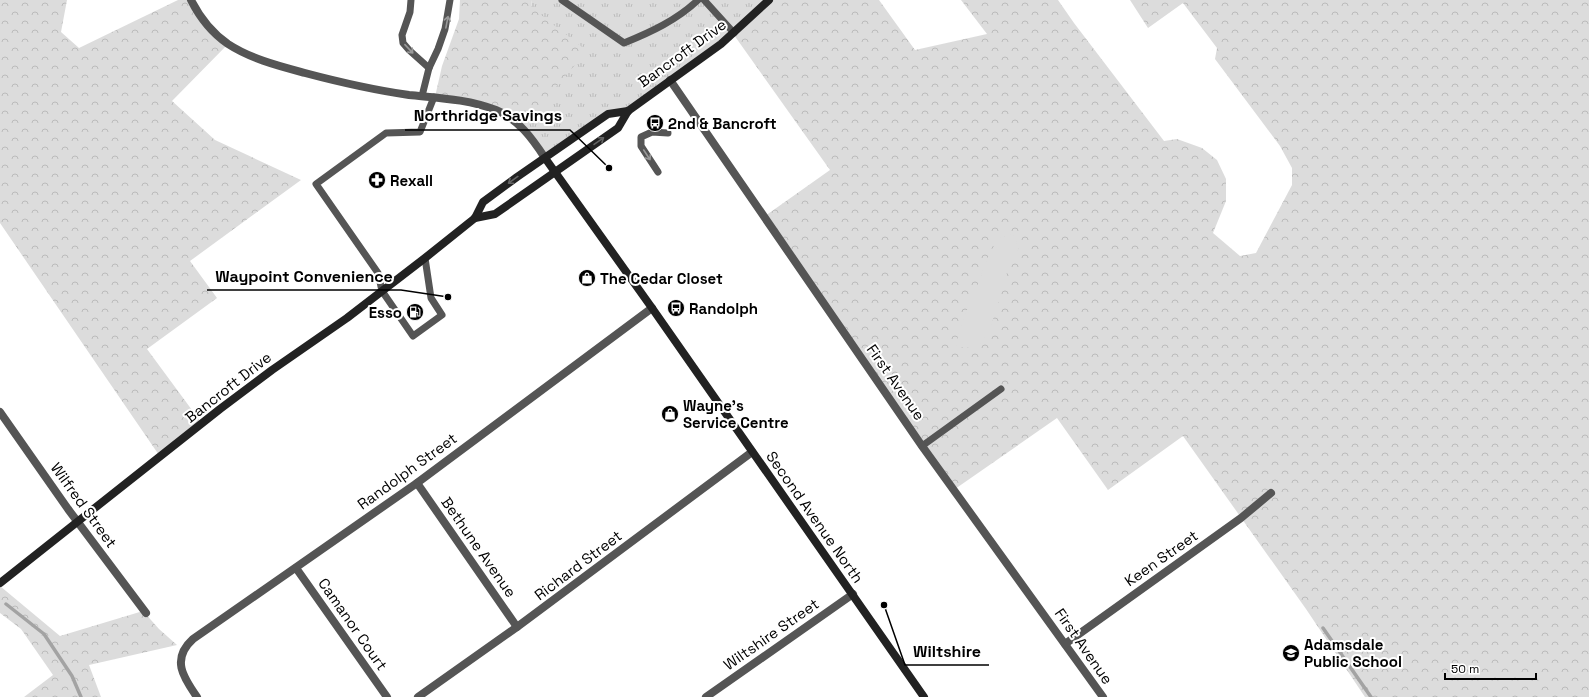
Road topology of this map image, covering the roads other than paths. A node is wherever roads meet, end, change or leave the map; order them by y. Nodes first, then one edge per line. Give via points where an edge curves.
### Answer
1 (192, 0) edge
2 (411, 0) edge
3 (450, 0) edge
4 (562, 0) edge
5 (698, 0) edge
6 (704, 0) edge
7 (769, 0) edge
8 (734, 34) junction
9 (429, 68) junction
10 (670, 80) junction
11 (422, 96) junction
12 (434, 97) junction
13 (628, 111) junction
14 (668, 133) dead end
15 (545, 158) junction
16 (555, 172) junction
17 (658, 172) dead end
18 (475, 218) junction
19 (425, 258) junction
20 (382, 291) junction
21 (652, 308) junction
22 (1001, 389) dead end
23 (0, 412) edge
24 (922, 446) junction
25 (752, 452) junction
26 (417, 483) junction
27 (1271, 493) dead end
28 (78, 521) junction
29 (296, 568) junction
30 (0, 583) edge
31 (853, 594) junction
32 (146, 613) dead end
33 (517, 627) junction
34 (1065, 644) junction
35 (197, 697) edge
36 (387, 697) edge
37 (418, 697) edge
38 (706, 697) edge
39 (924, 697) edge
40 (1103, 697) edge

1 - 11 street via 203,21 228,44 245,53 331,80
2 -> 9 lane via 410,12 402,35 403,43
9 -> 3 lane via 445,29
4 - 5 lane via 624,43 669,22
6 - 8 lane
7 - 8 main road, Bancroft Drive
8 - 10 main road, Bancroft Drive
9 - 11 lane
10 - 13 main road, Bancroft Drive
10 - 24 street, First Avenue
11 - 12 street
12 - 15 street via 466,102 502,113 530,135
12 - 20 lane via 420,132 386,133 316,184 378,273
13 - 15 main road, Bancroft Drive via 608,114
16 -> 13 main road, Bancroft Drive via 618,128
14 -> 17 lane via 652,132 641,137 641,146
15 - 16 main road, Second Avenue North
15 -> 18 main road, Bancroft Drive via 483,202
16 - 18 main road, Bancroft Drive via 495,214
16 - 21 main road, Second Avenue North
18 - 19 main road, Bancroft Drive
19 - 20 main road, Bancroft Drive
19 - 20 lane via 431,298 442,315 413,336
20 - 28 main road, Bancroft Drive via 237,396
21 - 25 main road, Second Avenue North
21 - 26 street, Randolph Street
22 - 24 lane
23 - 28 street, Wilfred Street
24 - 34 street, First Avenue
25 - 31 main road, Second Avenue North
25 - 33 street, Richard Street
26 - 29 street, Randolph Street
26 - 33 street, Bethune Avenue
27 - 34 street, Keen Street via 1241,518
28 - 30 main road, Bancroft Drive
28 - 32 street, Wilfred Street
29 - 35 street, Randolph Street via 193,639 184,649 181,657 182,673
29 - 36 street, Camanor Court
31 - 38 street, Wiltshire Street
31 - 39 main road, Second Avenue North
33 - 37 street, Richard Street
34 - 40 street, First Avenue

